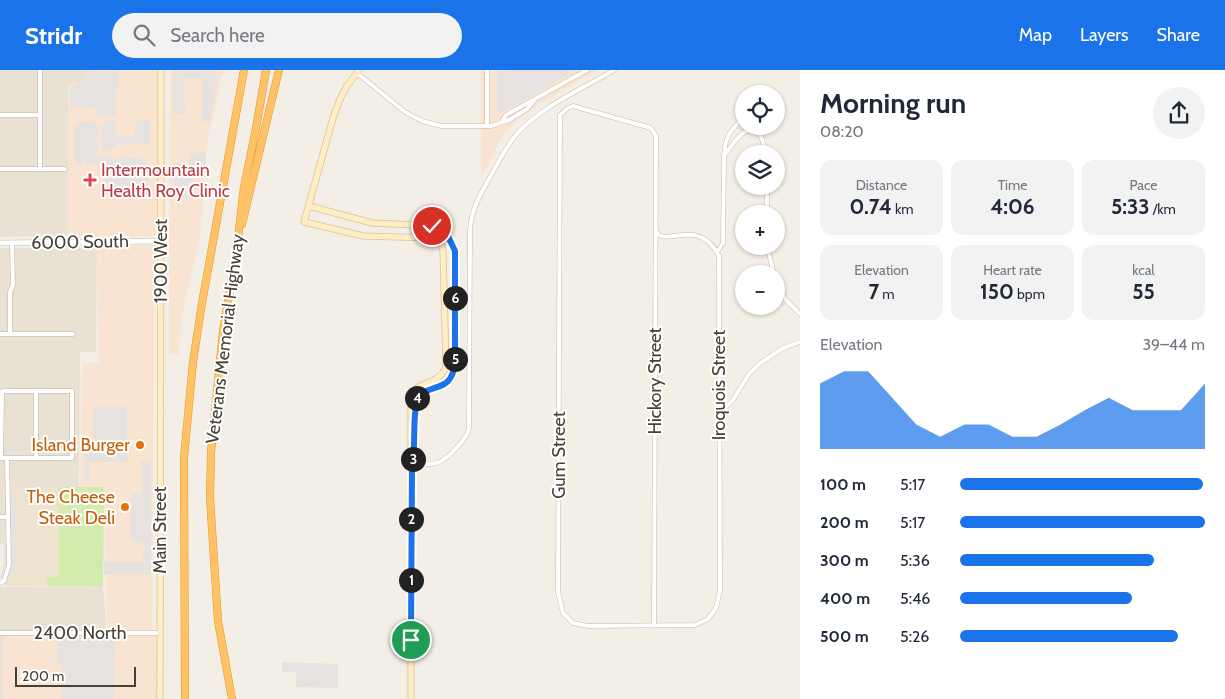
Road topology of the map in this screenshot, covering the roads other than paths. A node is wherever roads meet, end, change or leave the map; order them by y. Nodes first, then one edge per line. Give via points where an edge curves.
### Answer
1 (40, 70) edge
2 (161, 70) edge
3 (243, 70) edge
4 (266, 70) edge
5 (279, 70) edge
6 (487, 70) edge
7 (587, 70) edge
8 (614, 70) edge
9 (358, 72) edge
10 (0, 115) edge
11 (40, 115) junction
12 (560, 115) joint
13 (487, 126) junction
14 (735, 126) edge
15 (764, 145) edge
16 (724, 156) junction
17 (40, 169) junction
18 (65, 169) dead end
19 (0, 170) edge
20 (309, 206) junction
21 (656, 231) junction
22 (161, 241) junction
23 (0, 242) edge
24 (12, 243) junction
25 (237, 246) junction
26 (717, 252) junction
27 (785, 298) edge
28 (800, 314) edge
29 (0, 334) edge
30 (10, 334) junction
31 (73, 334) dead end
32 (800, 342) edge
33 (161, 361) joint
34 (36, 391) junction
35 (720, 414) junction
36 (0, 458) edge
37 (7, 458) junction
38 (36, 458) junction
39 (412, 464) junction
40 (0, 517) edge
41 (8, 517) junction
42 (2, 582) edge
43 (720, 590) joint
44 (654, 626) junction
45 (0, 633) edge
46 (160, 633) junction
47 (160, 699) edge
48 (184, 699) edge
49 (232, 699) edge
50 (411, 699) edge

1 - 11 street
2 - 22 main road, 1900 West
3 - 48 highway, Veterans Memorial Highway via 193,362 184,458
4 - 25 highway, Veterans Memorial Highway via 244,187
5 - 25 highway
6 - 13 street
7 - 13 street via 508,120
8 - 39 street via 524,126 506,149 478,199 470,230 470,427 465,438 445,460
9 - 13 street via 400,109 422,121 442,126
9 - 20 main road via 343,92 333,118
10 - 11 street
11 - 17 street
12 - 21 street, Hickory Street via 573,106 651,128 656,136
12 - 44 street, Gum Street via 558,592 563,613 573,623
14 - 16 street, Iroquois Street via 727,134
15 - 16 street via 757,131 751,130 744,132
16 - 26 street, Iroquois Street via 723,243
17 - 18 street
17 - 19 street
20 - 39 main road via 372,223 437,226 446,232 452,244 455,255 454,367 446,382 422,393 416,400
20 - 39 main road via 303,225 363,236 432,238 442,246 446,364 439,378 420,386 412,394
21 - 26 street via 663,238 687,233 699,236
21 - 44 street, Hickory Street
22 - 24 street, 6000 South
22 - 33 main road, 1900 West
23 - 24 street, 6000 South
24 - 30 street
25 - 49 highway, Veterans Memorial Highway via 219,361 210,498 218,621
26 - 35 street, Iroquois Street
27 - 28 street
29 - 30 street
30 - 31 street
32 - 35 street via 783,348 758,364
33 - 46 main road, Main Street
34 - 36 street via 2,391
34 - 38 street
34 - 38 street via 72,391 72,458
35 - 43 street, Iroquois Street
36 - 37 street
37 - 38 street
37 - 41 street
39 - 50 main road
40 - 41 street
41 - 42 street via 9,565
43 - 44 street, Gum Street via 716,608 708,619 696,625
45 - 46 street, 2400 North
46 - 47 main road, Main Street

